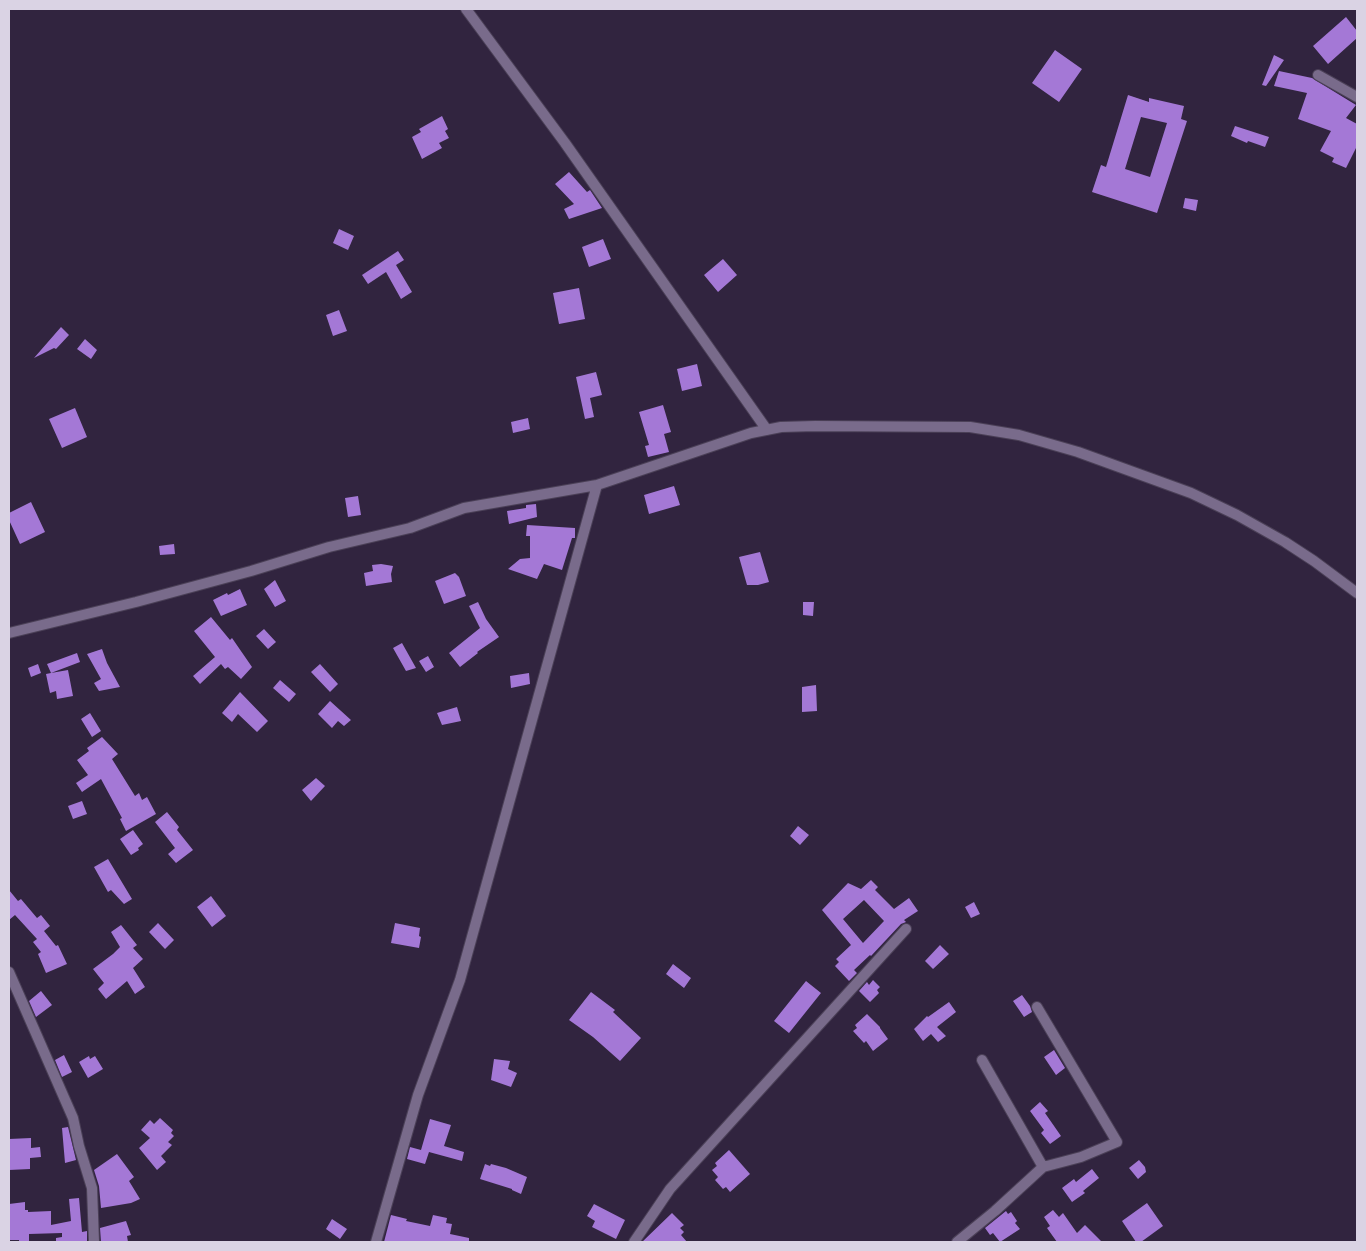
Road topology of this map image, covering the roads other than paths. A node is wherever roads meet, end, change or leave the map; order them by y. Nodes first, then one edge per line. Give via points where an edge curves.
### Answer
1 (466, 9) edge
2 (1318, 75) dead end
3 (1357, 96) edge
4 (767, 430) junction
5 (597, 485) junction
6 (1357, 593) edge
7 (9, 633) edge
8 (906, 929) dead end
9 (9, 972) edge
10 (1037, 1007) dead end
11 (982, 1060) dead end
12 (1043, 1167) junction
13 (94, 1242) edge
14 (376, 1242) edge
15 (634, 1242) edge
16 (957, 1242) edge

1 - 4 street via 565,143
2 - 3 street
4 - 5 street via 751,432
4 - 6 street via 816,426 970,427 1019,435 1078,452 1191,493 1285,542
5 - 7 street via 464,508 410,528
5 - 14 street via 460,980 418,1095
8 - 15 street via 670,1189
9 - 13 street via 73,1118 92,1188
10 - 12 street via 1117,1142 1081,1157
11 - 12 street
12 - 16 street

